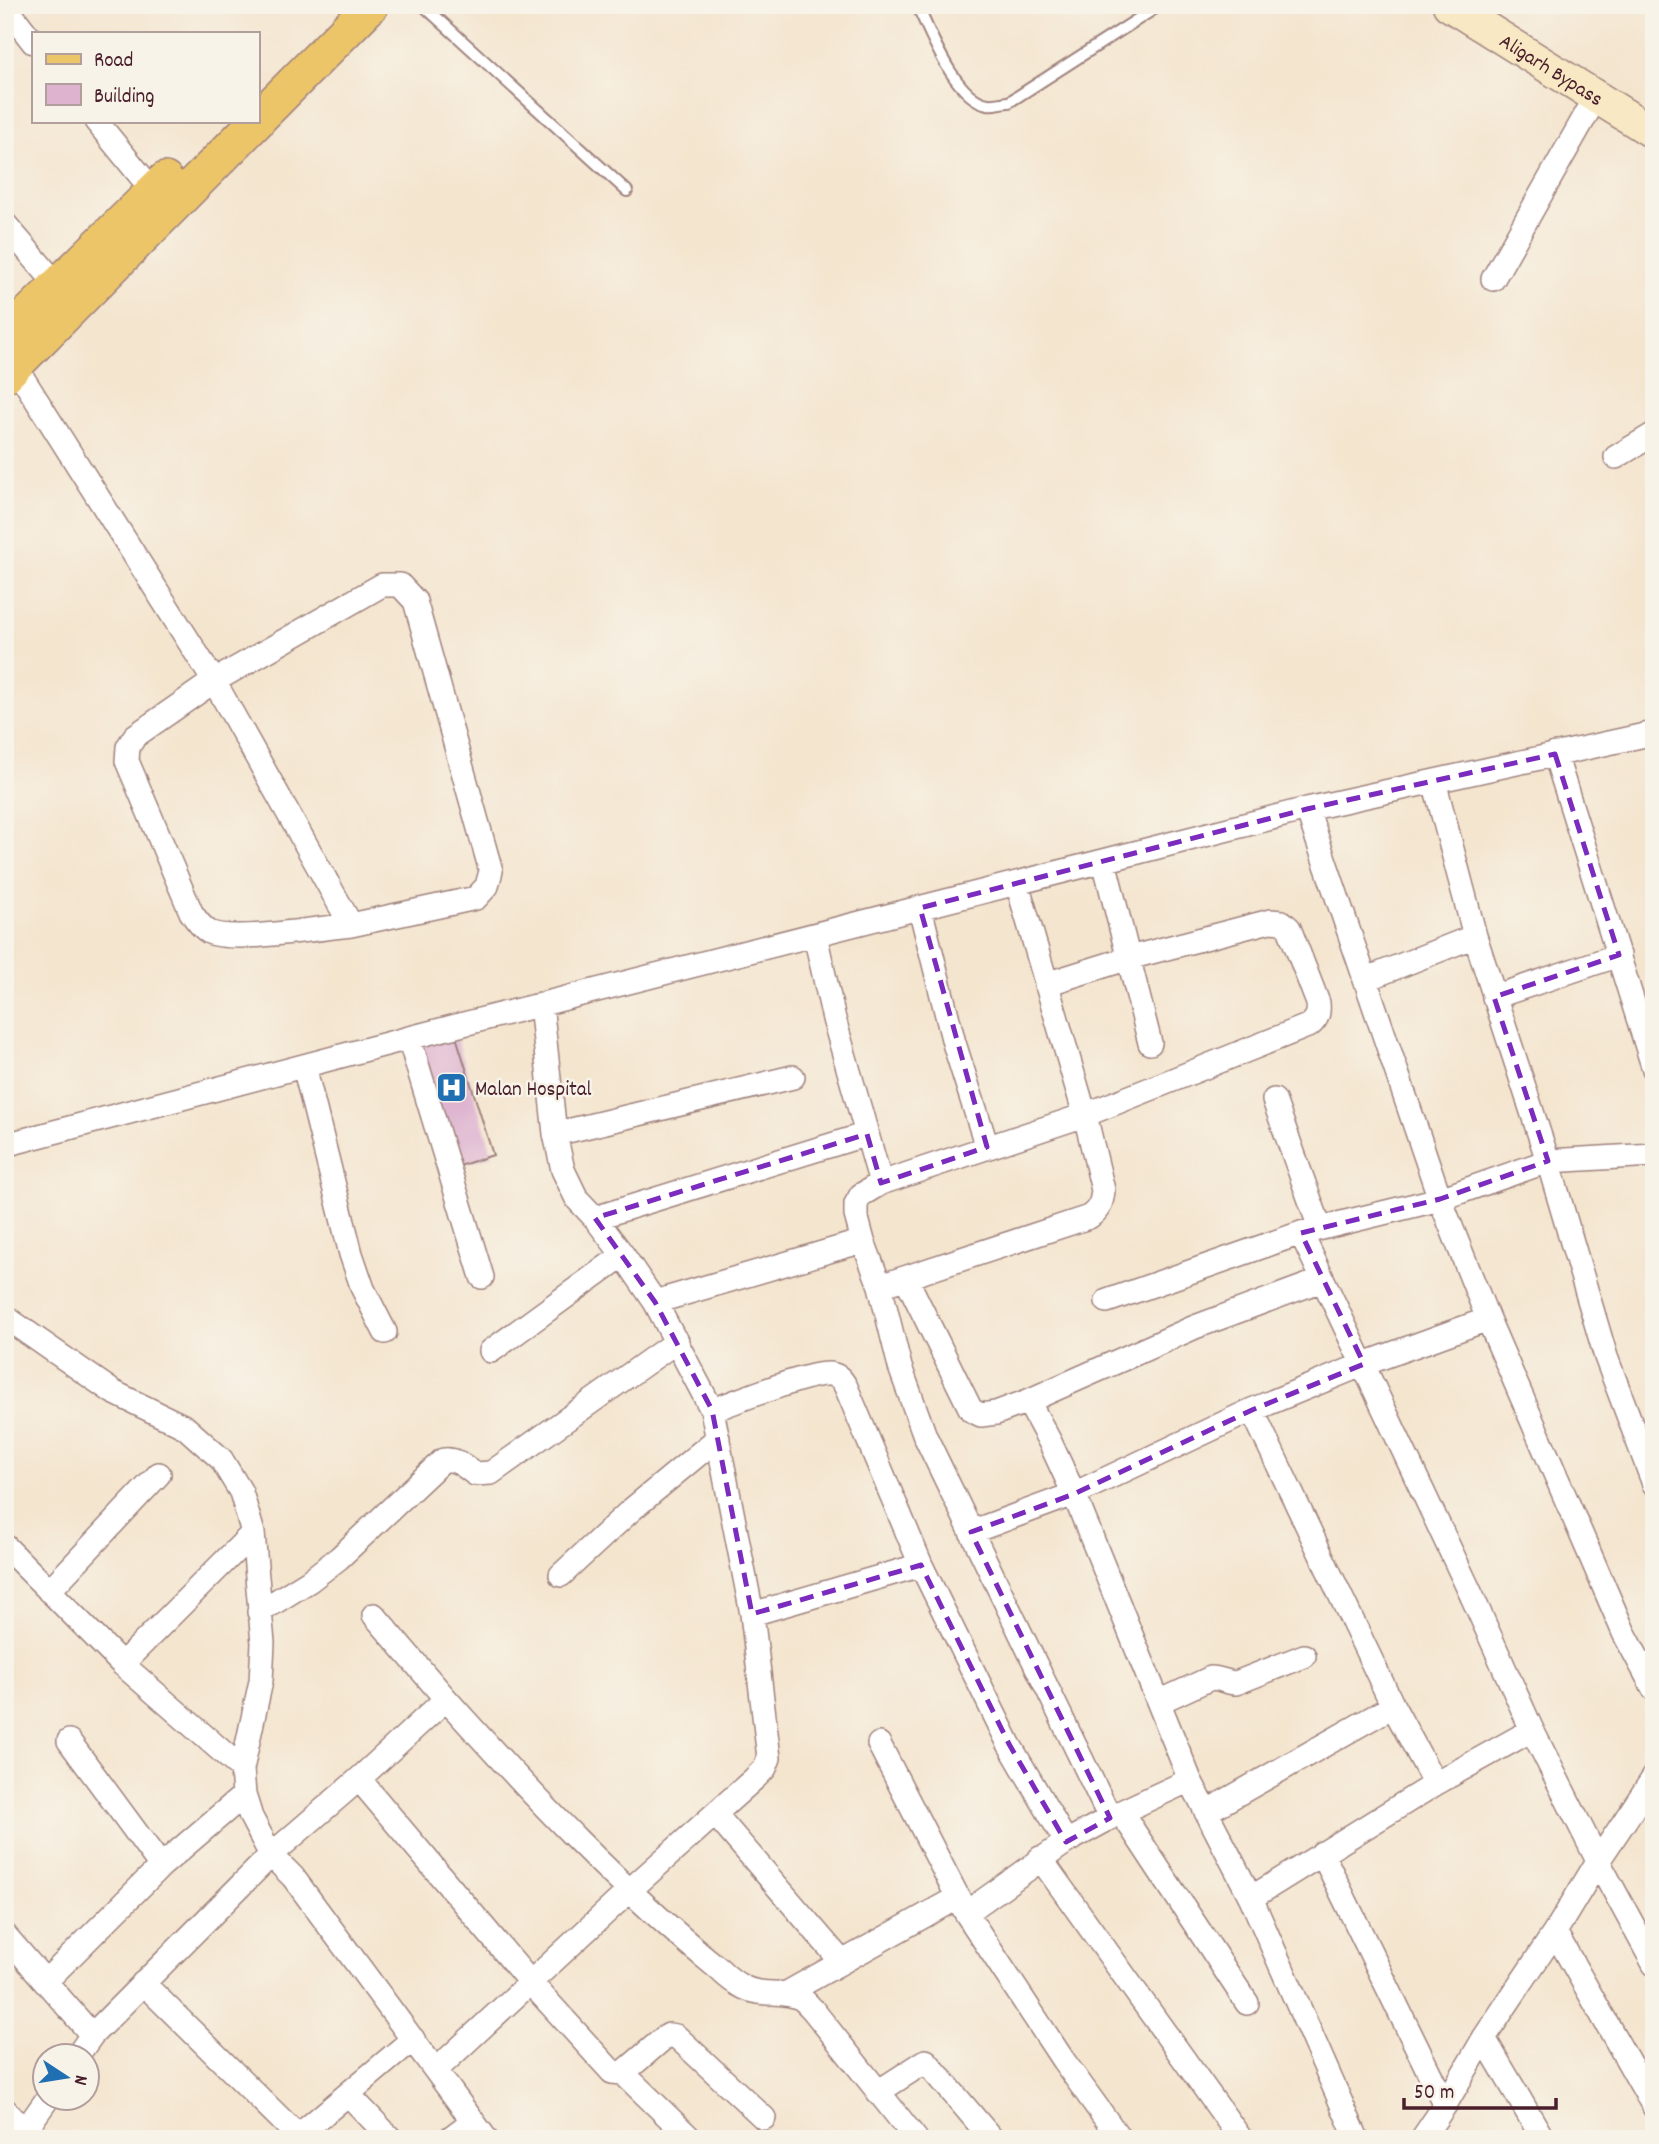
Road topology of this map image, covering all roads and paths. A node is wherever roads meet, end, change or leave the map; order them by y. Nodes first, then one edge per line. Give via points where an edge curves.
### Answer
1 (339, 5) edge
2 (371, 5) edge
3 (423, 5) edge
4 (916, 5) edge
5 (1160, 5) edge
6 (1449, 5) edge
7 (5, 6) edge
8 (32, 40) edge
9 (259, 85) edge
10 (1597, 97) junction
11 (259, 119) edge
12 (97, 122) edge
13 (223, 122) edge
14 (256, 122) edge
15 (1654, 133) edge
16 (153, 191) junction
17 (627, 191) dead end
18 (5, 224) edge
19 (1493, 279) dead end
20 (58, 286) junction
21 (8, 360) edge
22 (1654, 434) edge
23 (1616, 457) dead end
24 (214, 681) junction
25 (1652, 737) edge
26 (1555, 754) junction
27 (1434, 781) junction
28 (1307, 809) junction
29 (1104, 861) junction
30 (1017, 883) junction
31 (920, 908) junction
32 (351, 925) junction
33 (815, 934) junction
34 (1475, 936) junction
35 (1619, 955) junction
36 (1129, 958) junction
37 (1364, 980) junction
38 (1046, 984) junction
39 (1494, 997) junction
40 (541, 1004) junction
41 (409, 1038) junction
42 (1150, 1043) dead end
43 (304, 1066) junction
44 (1654, 1069) edge
45 (793, 1077) dead end
46 (1274, 1100) dead end
47 (1085, 1115) junction
48 (555, 1134) junction
49 (867, 1134) junction
50 (5, 1145) edge
51 (987, 1147) junction
52 (1654, 1156) edge
53 (1548, 1161) junction
54 (881, 1183) junction
55 (1440, 1199) junction
56 (595, 1218) junction
57 (1310, 1231) junction
58 (863, 1241) junction
59 (624, 1255) junction
60 (482, 1277) dead end
61 (906, 1278) junction
62 (1322, 1280) junction
63 (880, 1286) junction
64 (1107, 1301) dead end
65 (655, 1302) junction
66 (5, 1317) edge
67 (1488, 1319) junction
68 (385, 1332) dead end
69 (677, 1341) junction
70 (491, 1351) dead end
71 (1364, 1364) junction
72 (1028, 1401) junction
73 (712, 1410) junction
74 (1252, 1410) junction
75 (718, 1438) junction
76 (159, 1475) dead end
77 (1654, 1483) edge
78 (1074, 1494) junction
79 (971, 1532) junction
80 (253, 1533) junction
81 (5, 1546) edge
82 (921, 1565) junction
83 (561, 1575) dead end
84 (49, 1591) junction
85 (259, 1612) junction
86 (752, 1614) junction
87 (374, 1615) dead end
88 (1304, 1656) dead end
89 (122, 1664) junction
90 (1654, 1689) edge
91 (446, 1699) junction
92 (1159, 1702) junction
93 (1393, 1706) junction
94 (1532, 1730) junction
95 (69, 1741) dead end
96 (879, 1744) dead end
97 (242, 1769) junction
98 (1654, 1777) edge
99 (359, 1779) junction
100 (1190, 1780) junction
101 (1435, 1784) junction
102 (244, 1795) junction
103 (1206, 1812) junction
104 (715, 1814) junction
105 (1116, 1815) junction
106 (1066, 1842) junction
107 (1322, 1853) junction
108 (271, 1855) junction
109 (1040, 1858) junction
110 (1598, 1861) junction
111 (161, 1866) junction
112 (630, 1890) junction
113 (1251, 1898) junction
114 (962, 1905) junction
115 (1555, 1932) junction
116 (5, 1935) edge
117 (842, 1962) junction
118 (1654, 1964) edge
119 (45, 1982) junction
120 (530, 1982) junction
121 (143, 1983) junction
122 (785, 1994) junction
123 (1247, 2003) dead end
124 (92, 2035) junction
125 (1484, 2038) junction
126 (413, 2039) junction
127 (87, 2042) edge
128 (436, 2070) junction
129 (623, 2073) junction
130 (878, 2092) junction
131 (348, 2094) junction
132 (1445, 2105) junction
133 (1654, 2107) edge
134 (5, 2110) edge
135 (38, 2112) edge
136 (764, 2118) dead end
137 (480, 2130) edge
138 (22, 2135) edge
139 (300, 2137) edge
140 (1425, 2137) edge
141 (391, 2139) edge
142 (449, 2139) edge
143 (691, 2139) edge
144 (916, 2139) edge
145 (992, 2139) edge
146 (1120, 2139) edge
147 (1241, 2139) edge
148 (1357, 2139) edge
149 (1543, 2139) edge

1 - 9 main road
2 - 11 main road
3 - 17 lane
4 - 5 lane via 955,79 969,95 988,104 1009,102
6 - 10 main road, Aligarh Bypass
7 - 8 street
10 - 15 main road, Aligarh Bypass
10 - 19 street
12 - 16 street
13 - 16 main road
14 - 21 main road
16 - 20 main road
18 - 20 street
20 - 21 main road
21 - 24 street
22 - 23 street
24 - 32 street
24 - 32 street via 135,736 128,747 127,761 191,912 210,932 232,937
24 - 32 street via 382,584 400,585 415,601 491,871 487,886 476,898
25 - 26 street
26 - 27 street
26 - 35 street
27 - 28 street
27 - 34 street
28 - 29 street
28 - 37 street
29 - 30 street
29 - 36 street
30 - 31 street
30 - 38 street
31 - 33 street
31 - 51 street via 954,1043
33 - 40 street
33 - 49 street
34 - 37 street
34 - 39 street
35 - 39 street
35 - 44 street
36 - 38 street
36 - 42 street
36 - 47 street via 1270,921 1282,922 1289,928 1318,1003 1316,1020
37 - 55 street
38 - 47 street
39 - 53 street
40 - 41 street
40 - 48 street
41 - 43 street
41 - 60 street
43 - 50 street
43 - 68 street via 351,1254
45 - 48 street
46 - 57 street
47 - 51 street
47 - 61 street via 1103,1190 1097,1211
48 - 56 street via 563,1170 577,1199
49 - 54 street
49 - 56 street
51 - 54 street
52 - 53 street
53 - 55 street
53 - 77 street via 1606,1357
54 - 58 street via 861,1195 856,1204
55 - 57 street
55 - 67 street
56 - 59 street
57 - 62 street
57 - 64 street
58 - 63 street
58 - 65 street
59 - 65 street
59 - 70 street
61 - 63 street
61 - 72 street via 971,1409 981,1415 996,1413
62 - 71 street
62 - 72 street via 1195,1327
63 - 79 street via 900,1367 925,1436
65 - 69 street
66 - 80 street via 113,1392 185,1427 221,1459 241,1492
67 - 71 street
67 - 90 street via 1624,1633
69 - 73 street
69 - 85 street via 491,1473 475,1474 457,1461 443,1460 340,1558
71 - 74 street
71 - 94 street
72 - 78 street
73 - 75 street
73 - 82 street via 800,1380 828,1374 840,1378
74 - 78 street
74 - 93 street
75 - 83 street
75 - 86 street
76 - 84 street
78 - 79 street
78 - 92 street
79 - 105 street
80 - 85 street
80 - 89 street
81 - 84 street
82 - 86 street
82 - 106 street via 1009,1744
84 - 89 street
85 - 97 street via 261,1681
86 - 104 street via 769,1758 765,1768
87 - 91 street
88 - 92 street via 1236,1683 1211,1678
89 - 97 street
91 - 99 street
91 - 112 street via 527,1789
92 - 100 street
93 - 101 street
93 - 103 street
94 - 101 street
94 - 110 street
95 - 111 street
96 - 114 street
97 - 102 street
98 - 110 street
99 - 108 street
99 - 120 street
100 - 103 street
100 - 105 street
101 - 107 street
102 - 108 street
102 - 111 street
103 - 113 street
104 - 112 street
104 - 117 street
105 - 106 street
105 - 123 street
106 - 109 street
107 - 113 street
107 - 132 street
108 - 121 street
108 - 126 street via 293,1877
109 - 114 street
109 - 147 street
110 - 115 street
110 - 118 street
111 - 119 street
112 - 120 street
112 - 122 street via 745,1988
113 - 148 street
114 - 117 street
114 - 146 street
115 - 125 street
115 - 133 street
116 - 119 street
117 - 122 street
119 - 124 street
120 - 128 street
120 - 129 street via 612,2072
121 - 124 street
121 - 139 street
122 - 130 street via 813,2010
124 - 127 street
125 - 132 street
125 - 149 street
126 - 128 street
126 - 131 street
128 - 137 street
129 - 136 street via 664,2038 676,2036
129 - 143 street
130 - 144 street
130 - 145 street via 926,2061
131 - 139 street
131 - 141 street
132 - 140 street
134 - 138 street
135 - 138 street
137 - 142 street

